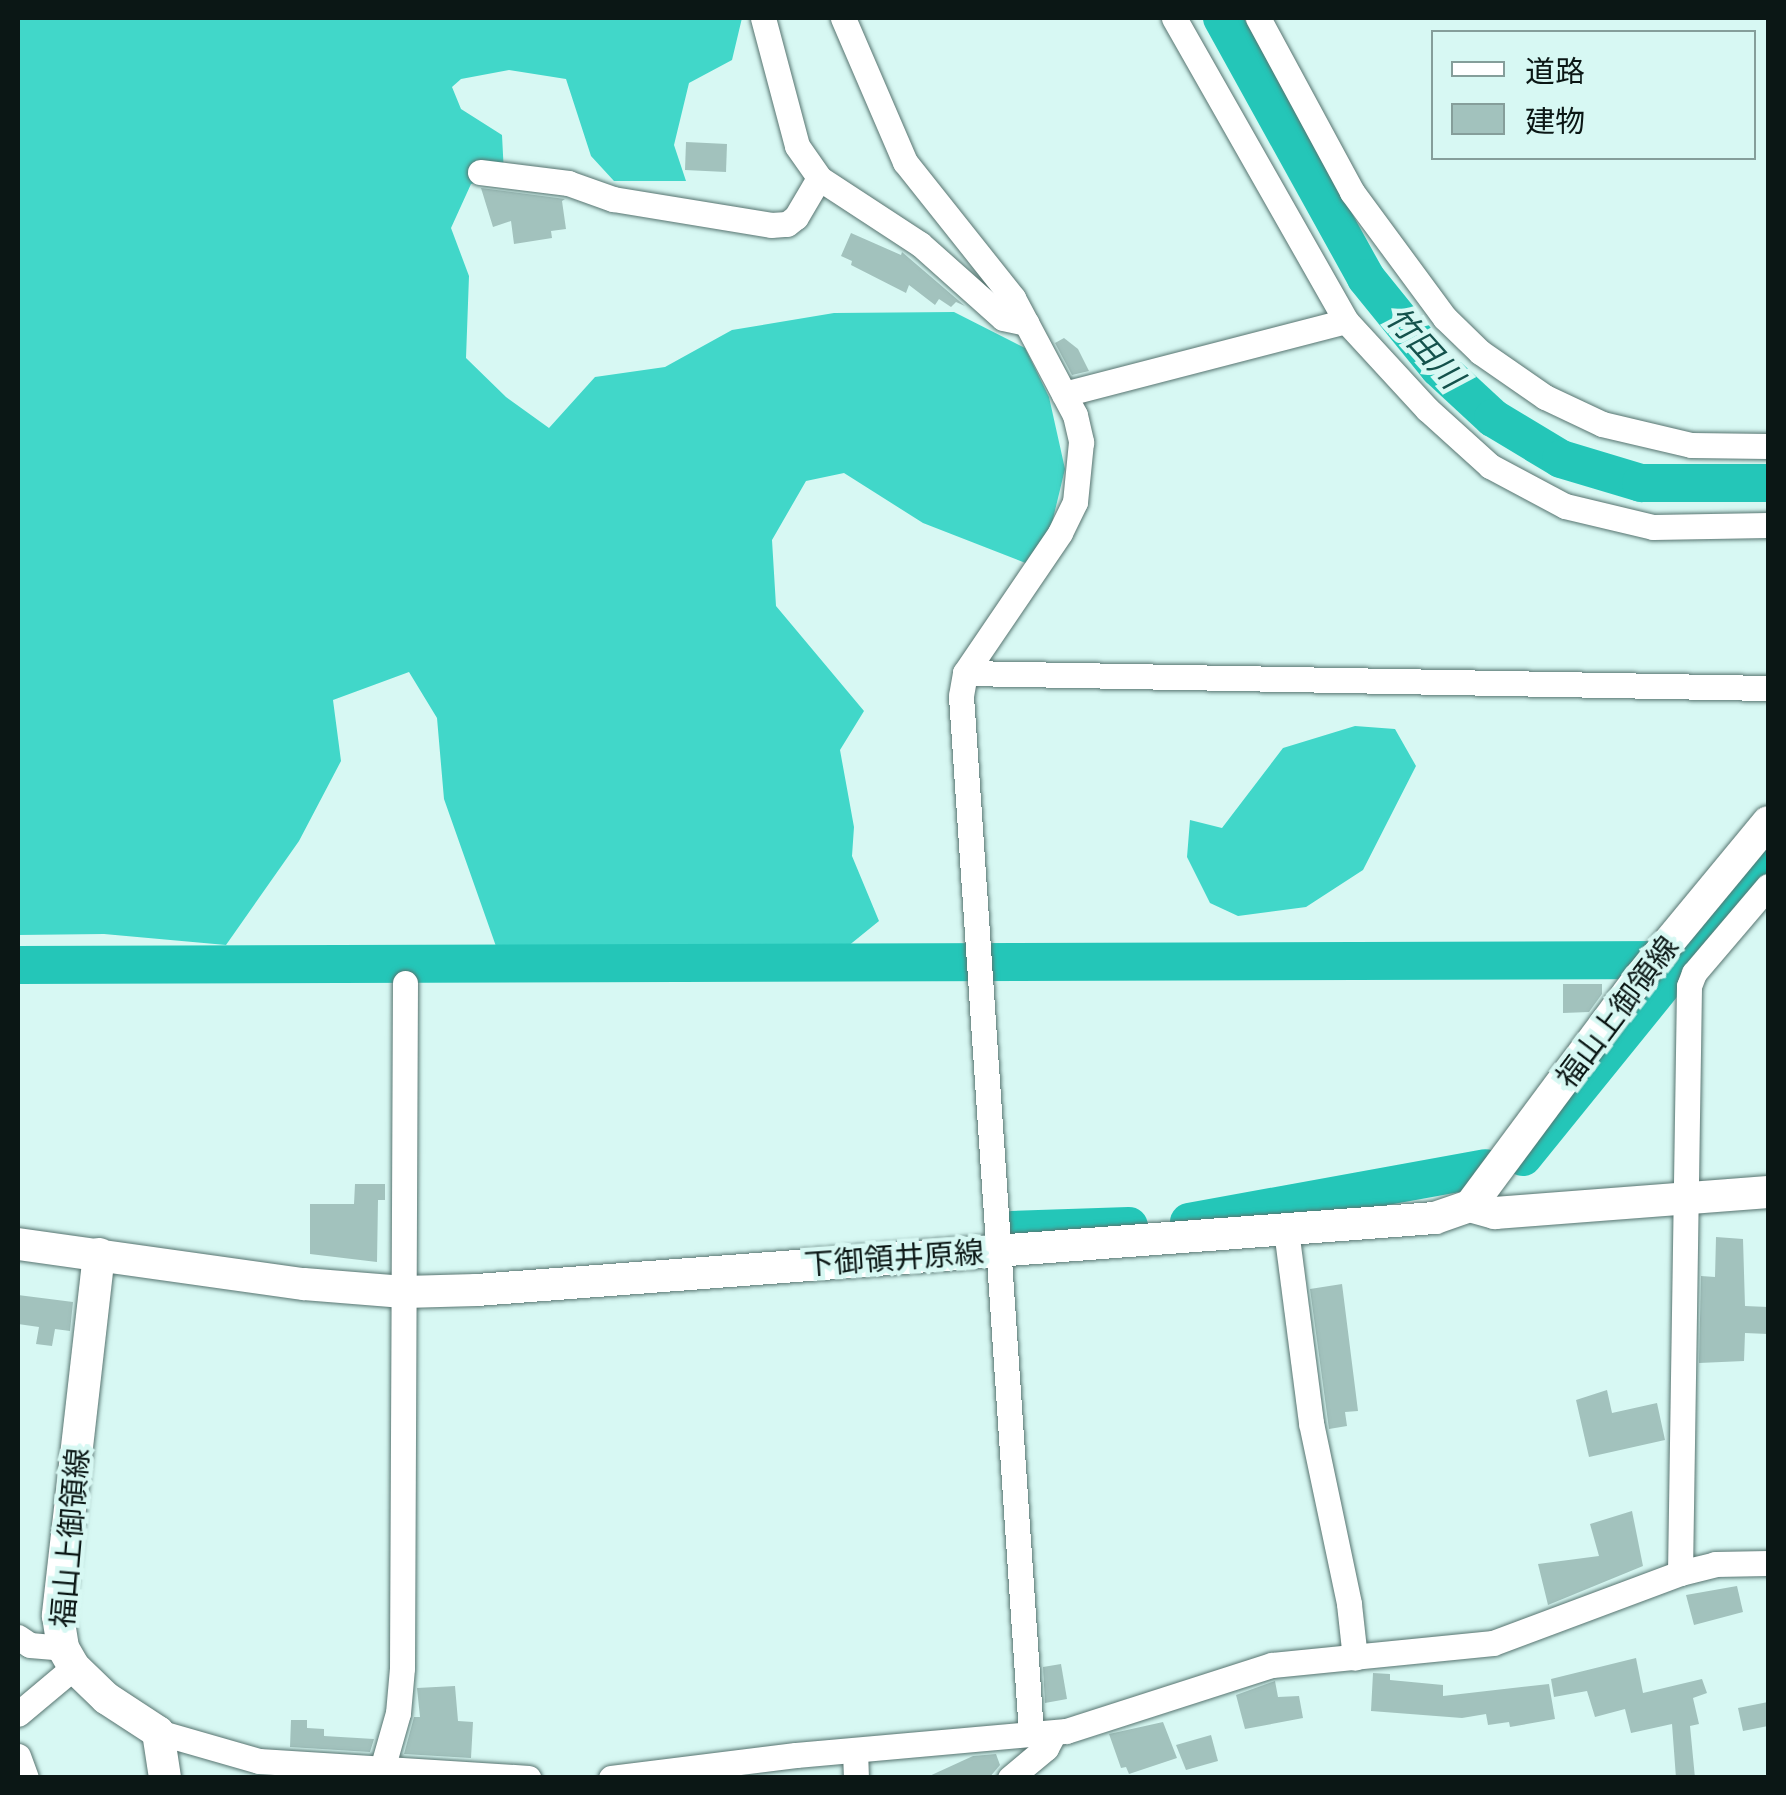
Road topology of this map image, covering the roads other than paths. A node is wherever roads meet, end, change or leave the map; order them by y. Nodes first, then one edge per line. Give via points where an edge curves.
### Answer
1 (763, 18) edge
2 (844, 18) edge
3 (1174, 18) edge
4 (1258, 18) edge
5 (480, 172) dead end
6 (819, 178) junction
7 (1346, 321) junction
8 (1026, 323) junction
9 (1064, 394) junction
10 (1768, 446) edge
11 (1768, 525) edge
12 (965, 673) junction
13 (1768, 688) edge
14 (1768, 822) edge
15 (1768, 886) edge
16 (405, 983) dead end
17 (1768, 1192) edge
18 (1684, 1198) junction
19 (1470, 1206) junction
20 (1286, 1230) junction
21 (18, 1244) edge
22 (997, 1250) junction
23 (99, 1254) junction
24 (404, 1292) junction
25 (1768, 1564) edge
26 (1680, 1573) junction
27 (18, 1637) edge
28 (68, 1658) junction
29 (1355, 1658) junction
30 (18, 1714) edge
31 (158, 1732) junction
32 (1042, 1734) junction
33 (855, 1750) junction
34 (18, 1756) edge
35 (392, 1772) edge
36 (26, 1778) edge
37 (164, 1778) edge
38 (528, 1778) edge
39 (611, 1778) edge
40 (856, 1778) edge
41 (1010, 1778) edge

1 - 6 street via 798,146
2 - 8 street via 905,162
3 - 7 street
4 - 10 street via 1352,192 1445,318 1480,352 1545,398 1602,424 1691,445
5 - 6 street via 772,225 796,217
6 - 8 street via 920,244 1004,318
7 - 9 street
7 - 11 street via 1490,466 1565,506 1652,526
8 - 9 street
9 - 12 street via 1081,442 1075,502
12 - 13 street
12 - 22 street via 961,696
14 - 19 main road, 福山上御領線 via 1650,965
15 - 18 street via 1689,986
16 - 24 street
17 - 18 main road, 下御領井原線
18 - 19 main road, 下御領井原線 via 1494,1213
18 - 26 street
19 - 20 main road, 下御領井原線 via 1435,1218
20 - 22 main road, 下御領井原線
20 - 29 street via 1312,1423
21 - 23 main road, 下御領井原線
22 - 24 main road, 下御領井原線
22 - 32 street
23 - 24 main road, 下御領井原線
23 - 28 main road, 福山上御領線 via 60,1584
24 - 35 street via 402,1668
25 - 26 street via 1715,1564
26 - 29 street via 1493,1644
27 - 28 street
28 - 30 street
28 - 31 main road, 福山上御領線 via 106,1698
29 - 32 street via 1272,1665
31 - 35 street via 259,1761
31 - 37 main road
32 - 33 street
32 - 41 street via 1046,1748
33 - 39 street
33 - 40 street
34 - 36 street
35 - 38 street

